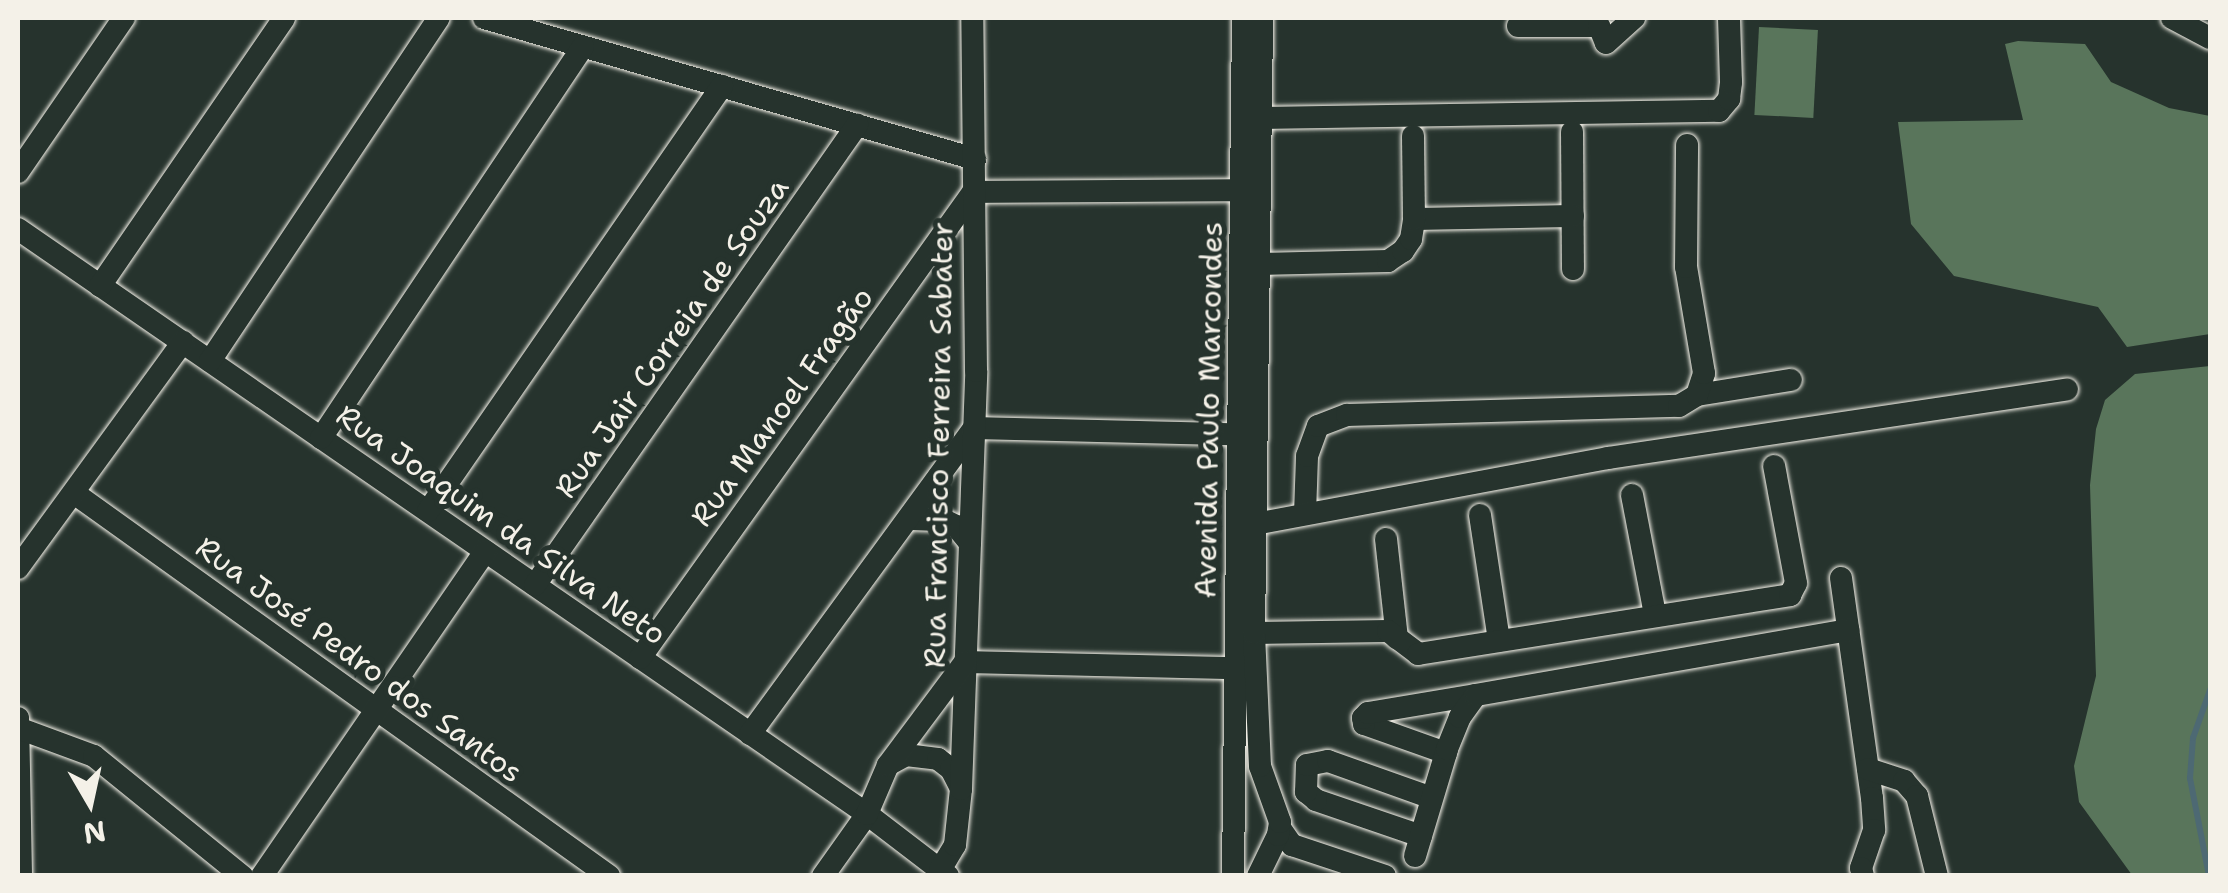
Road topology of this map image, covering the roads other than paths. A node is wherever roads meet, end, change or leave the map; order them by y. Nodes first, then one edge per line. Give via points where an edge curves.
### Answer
1 (124, 18) edge
2 (284, 18) edge
3 (439, 18) edge
4 (484, 18) edge
5 (972, 18) edge
6 (1243, 18) edge
7 (1262, 18) edge
8 (1634, 18) edge
9 (1728, 18) edge
10 (2172, 18) edge
11 (1518, 26) dead end
12 (548, 27) edge
13 (2210, 38) edge
14 (583, 46) junction
15 (722, 86) junction
16 (1261, 118) junction
17 (857, 125) junction
18 (1572, 132) dead end
19 (1413, 136) dead end
20 (1687, 145) dead end
21 (975, 158) junction
22 (18, 172) edge
23 (1251, 190) junction
24 (973, 192) junction
25 (1573, 216) junction
26 (1414, 219) junction
27 (21, 240) edge
28 (1260, 264) junction
29 (1573, 269) dead end
30 (100, 286) junction
31 (183, 342) junction
32 (210, 361) junction
33 (1790, 380) dead end
34 (2066, 389) dead end
35 (1697, 395) junction
36 (974, 428) junction
37 (1248, 434) junction
38 (322, 438) junction
39 (1774, 466) dead end
40 (74, 493) junction
41 (1632, 495) dead end
42 (428, 511) junction
43 (1305, 514) junction
44 (1480, 515) dead end
45 (911, 518) junction
46 (1256, 524) junction
47 (1386, 540) dead end
48 (970, 542) junction
49 (485, 551) junction
50 (18, 568) edge
51 (1841, 578) dead end
52 (535, 586) junction
53 (1655, 616) junction
54 (1848, 630) junction
55 (1254, 632) junction
56 (1397, 638) junction
57 (1500, 641) junction
58 (640, 658) junction
59 (965, 662) junction
60 (1236, 668) junction
61 (1476, 696) junction
62 (376, 709) junction
63 (18, 725) edge
64 (750, 734) junction
65 (1446, 753) junction
66 (888, 765) junction
67 (1868, 769) junction
68 (961, 788) junction
69 (1266, 792) junction
70 (1432, 798) junction
71 (1234, 804) junction
72 (867, 814) junction
73 (1234, 828) junction
74 (1277, 837) junction
75 (944, 873) edge
76 (605, 874) edge
77 (21, 876) edge
78 (242, 876) edge
79 (262, 876) edge
80 (823, 876) edge
81 (1234, 876) edge
82 (1258, 876) edge
83 (1385, 876) edge
84 (1863, 876) edge
85 (1937, 876) edge

1 - 22 street
2 - 30 street
3 - 32 street
4 - 12 street
5 - 21 street, Rua Francisco Ferreira Sabater
6 - 23 street, Avenida Paulo Marcondes
7 - 16 street, Avenida Paulo Marcondes
8 - 11 street via 1606,42 1599,26
9 - 16 street via 1731,82 1719,111
10 - 13 street
12 - 14 street
14 - 15 street
14 - 38 street
15 - 17 street
15 - 42 street
16 - 23 street, Avenida Paulo Marcondes
17 - 21 street
17 - 52 street, Rua Jair Correia de Souza
18 - 25 street
19 - 26 street
20 - 35 street via 1686,268 1704,373
21 - 24 street, Rua Francisco Ferreira Sabater
23 - 24 street
23 - 28 street, Avenida Paulo Marcondes
23 - 37 street, Avenida Paulo Marcondes
24 - 36 street, Rua Francisco Ferreira Sabater
24 - 58 street, Rua Manoel Fragão
25 - 26 street
25 - 29 street
26 - 28 street via 1411,239 1388,262
27 - 30 street, Rua Joaquim da Silva Neto
28 - 37 street, Avenida Paulo Marcondes
30 - 31 street, Rua Joaquim da Silva Neto
31 - 32 street, Rua Joaquim da Silva Neto
31 - 40 street
32 - 38 street, Rua Joaquim da Silva Neto
33 - 35 street
34 - 43 street via 1608,458
35 - 43 street via 1679,406 1347,415 1318,426 1306,456
36 - 37 street
36 - 45 street
36 - 48 street, Rua Francisco Ferreira Sabater
37 - 46 street, Avenida Paulo Marcondes
37 - 60 street, Avenida Paulo Marcondes
38 - 42 street, Rua Joaquim da Silva Neto
39 - 53 street via 1796,583 1790,595
40 - 50 street
40 - 62 street, Rua José Pedro dos Santos
41 - 53 street
42 - 49 street, Rua Joaquim da Silva Neto
43 - 46 street
44 - 57 street
45 - 48 street via 944,520
45 - 64 street
46 - 55 street, Avenida Paulo Marcondes
47 - 56 street
48 - 59 street, Rua Francisco Ferreira Sabater
49 - 52 street, Rua Joaquim da Silva Neto
49 - 62 street
51 - 54 street
52 - 58 street, Rua Joaquim da Silva Neto
53 - 57 street
54 - 61 street
54 - 67 street
55 - 56 street via 1388,631
55 - 69 street, Avenida Paulo Marcondes
56 - 57 street via 1418,654
58 - 64 street, Rua Joaquim da Silva Neto
59 - 60 street
59 - 66 street
59 - 68 street, Rua Francisco Ferreira Sabater
60 - 71 street, Avenida Paulo Marcondes
61 - 65 street
61 - 65 street via 1363,718 1364,724
62 - 76 street, Rua José Pedro dos Santos
62 - 79 street
63 - 77 street
63 - 78 street via 94,756
64 - 72 street, Rua Joaquim da Silva Neto
65 - 70 street
66 - 68 street via 906,756 938,759
66 - 72 street
67 - 84 street via 1874,830
67 - 85 street via 1904,781 1917,796
68 - 75 street, Rua Francisco Ferreira Sabater
69 - 71 street via 1241,791
69 - 74 street, Avenida Paulo Marcondes via 1278,811
70 - 70 street via 1418,846 1316,800 1306,792 1306,765 1328,761
71 - 73 street, Avenida Paulo Marcondes
72 - 75 street, Rua Joaquim da Silva Neto
72 - 80 street
73 - 74 street via 1246,850
73 - 81 street, Avenida Paulo Marcondes
74 - 82 street
74 - 83 street

